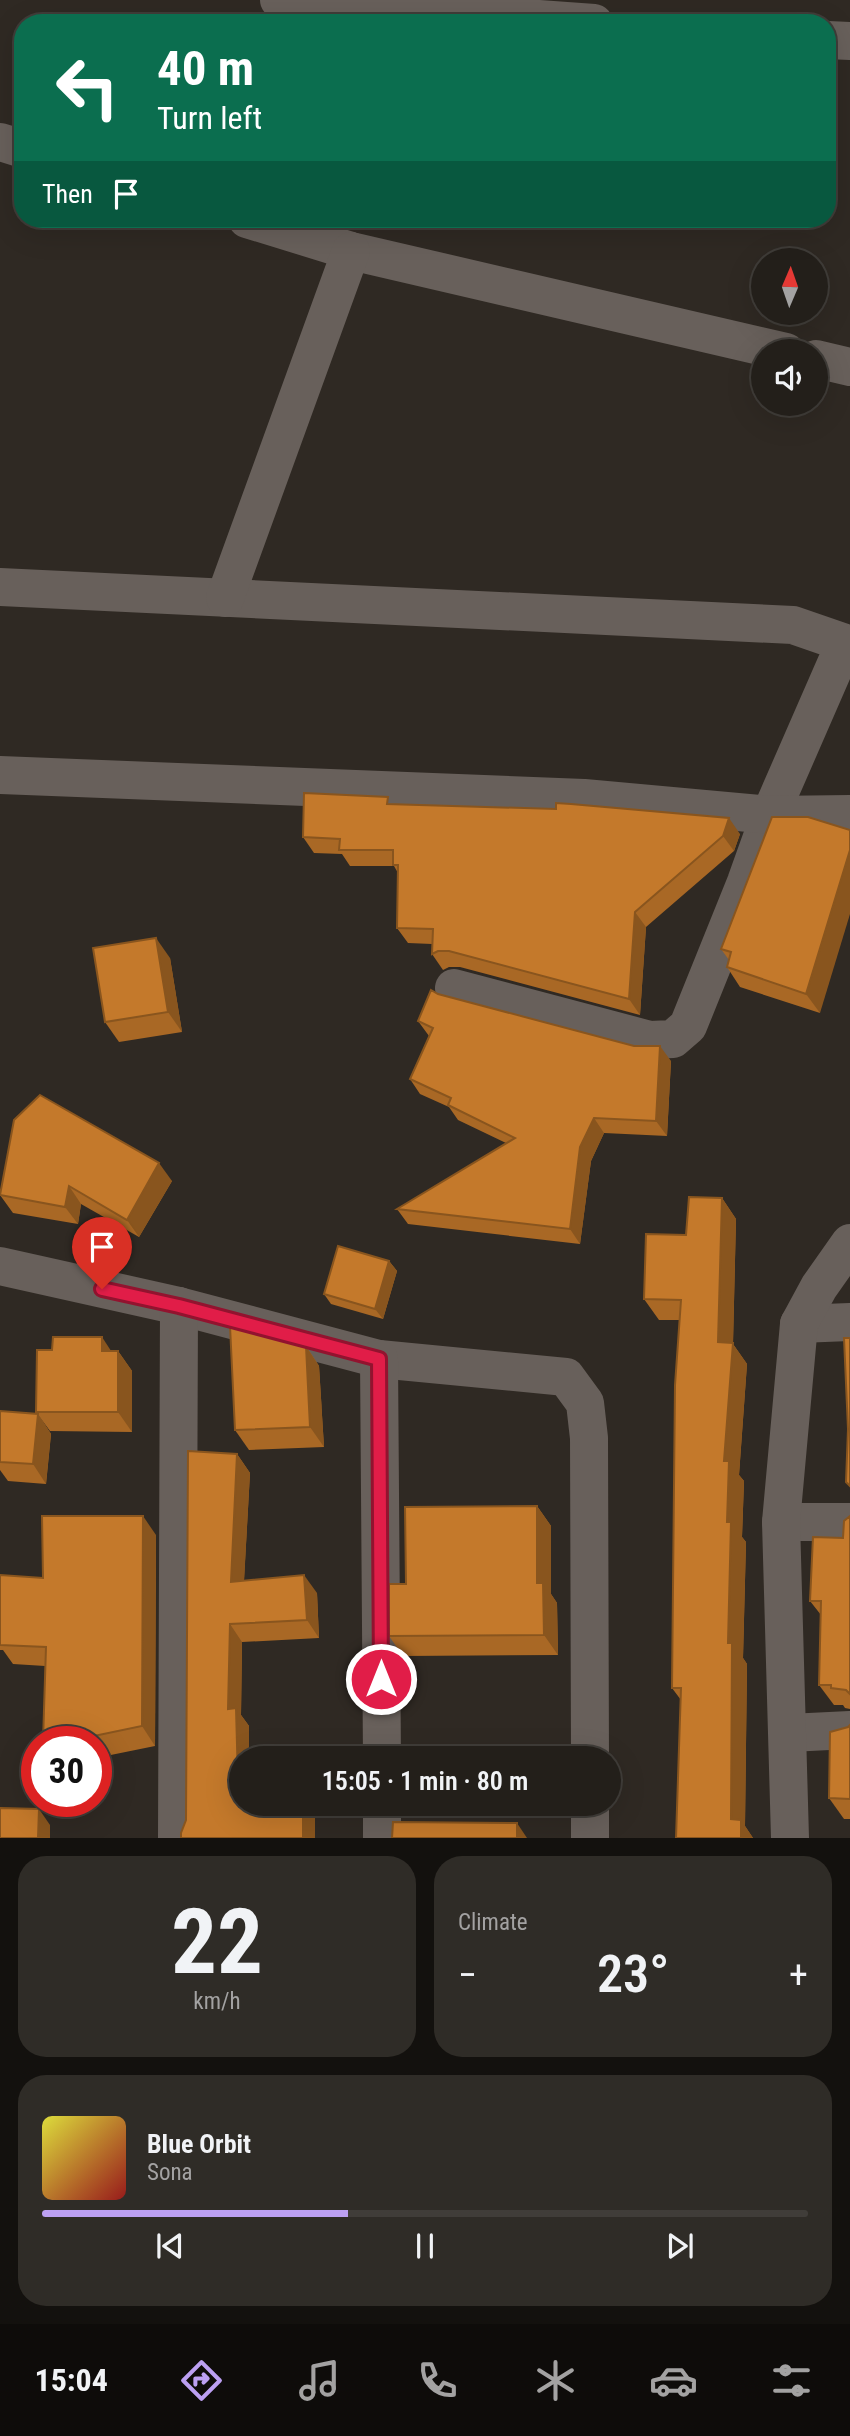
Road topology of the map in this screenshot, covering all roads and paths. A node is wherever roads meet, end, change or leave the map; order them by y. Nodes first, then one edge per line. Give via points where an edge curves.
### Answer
1 (279, 0) edge
2 (471, 14) edge
3 (276, 228) edge
4 (351, 251) junction
5 (751, 344) edge
6 (828, 362) edge
7 (850, 367) edge
8 (0, 587) edge
9 (225, 598) junction
10 (848, 633) edge
11 (0, 775) edge
12 (850, 814) edge
13 (770, 815) junction
14 (454, 988) dead end
15 (850, 1242) edge
16 (0, 1266) edge
17 (179, 1306) junction
18 (850, 1322) edge
19 (799, 1324) junction
20 (379, 1359) junction
21 (781, 1522) junction
22 (850, 1522) edge
23 (850, 1730) edge
24 (789, 1733) junction
25 (382, 1746) edge
26 (590, 1746) edge
27 (382, 1816) edge
28 (590, 1816) edge
29 (177, 1838) edge
30 (382, 1838) edge
31 (590, 1838) edge
32 (790, 1838) edge

1 - 2 street
3 - 4 street
4 - 5 street
4 - 9 street
6 - 7 street
8 - 9 street
9 - 10 street via 793,625
10 - 13 street
11 - 13 street via 584,798
12 - 13 street
13 - 14 street via 688,1026 673,1040 650,1040
15 - 19 street
16 - 17 street
17 - 20 street
17 - 29 street
18 - 19 street
19 - 21 street
20 - 25 street
20 - 26 street via 566,1377 585,1403
21 - 22 street
21 - 24 street
23 - 24 street
24 - 32 street
27 - 30 street
28 - 31 street

